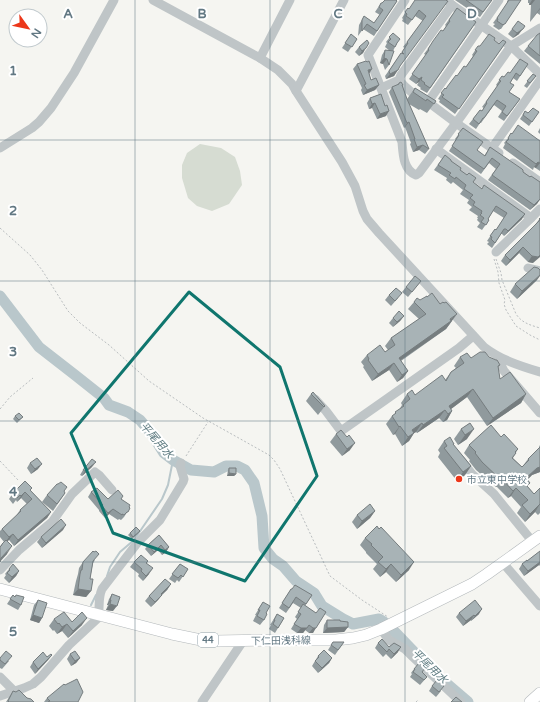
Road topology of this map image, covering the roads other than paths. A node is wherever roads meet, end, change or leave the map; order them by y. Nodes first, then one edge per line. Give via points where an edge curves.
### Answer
1 (114, 0) edge
2 (153, 0) edge
3 (290, 0) edge
4 (344, 0) edge
5 (405, 0) edge
6 (499, 0) edge
7 (450, 2) edge
8 (481, 26) junction
9 (540, 28) edge
10 (511, 46) junction
11 (260, 58) junction
12 (540, 74) edge
13 (399, 80) junction
14 (540, 80) edge
15 (381, 88) junction
16 (296, 91) junction
17 (428, 102) junction
18 (456, 123) junction
19 (0, 148) edge
20 (492, 148) junction
21 (436, 149) junction
22 (540, 182) edge
23 (540, 209) edge
24 (531, 218) junction
25 (496, 252) road end
26 (528, 268) dead end
27 (540, 272) edge
28 (473, 336) junction
29 (501, 359) junction
30 (540, 372) edge
31 (313, 397) edge
32 (540, 413) edge
33 (456, 454) edge
34 (181, 464) road end
35 (112, 490) dead end
36 (536, 538) edge
37 (503, 563) junction
38 (0, 570) edge
39 (0, 589) edge
40 (540, 606) edge
41 (98, 615) junction
42 (381, 629) junction
43 (243, 641) junction
44 (0, 676) edge
45 (33, 684) junction
46 (14, 691) junction
47 (540, 693) edge
48 (0, 696) edge
49 (22, 701) edge
50 (202, 702) edge
51 (461, 702) edge
52 (530, 702) edge

1 - 19 street via 74,73 51,108 32,128
2 - 11 street
3 - 11 street
4 - 16 street
5 - 15 street via 368,55
6 - 8 street
7 - 8 street
7 - 13 street
8 - 10 street
8 - 17 street
9 - 10 street
10 - 12 street
10 - 18 street
11 - 16 street via 278,70
13 - 15 street
13 - 17 street via 406,88
14 - 20 street via 514,123
15 - 21 street via 402,142 408,169 416,175 419,173
16 - 28 street via 342,162 355,186 367,218
17 - 18 street
18 - 20 street
18 - 21 street
20 - 22 street
21 - 24 street
23 - 24 street
24 - 25 street
26 - 27 street
28 - 29 street
28 - 31 street via 341,430
29 - 30 street
29 - 32 street via 504,371
33 - 36 street via 472,474
34 - 41 street via 183,482 160,520 138,542 102,590
35 - 38 street via 95,472 68,498 52,522
36 - 37 main road, 下仁田浅科線 / 44
37 - 40 street
37 - 42 main road, 下仁田浅科線 / 44 via 472,584
39 - 41 main road, 下仁田浅科線 / 44
41 - 43 main road, 下仁田浅科線 / 44 via 188,638
41 - 45 street via 97,619
42 - 43 main road, 下仁田浅科線 / 44 via 353,638 336,640
42 - 51 street via 390,640 405,649
43 - 50 street
44 - 46 street
45 - 46 street
45 - 49 street
46 - 48 street
46 - 49 street
47 - 52 main road

